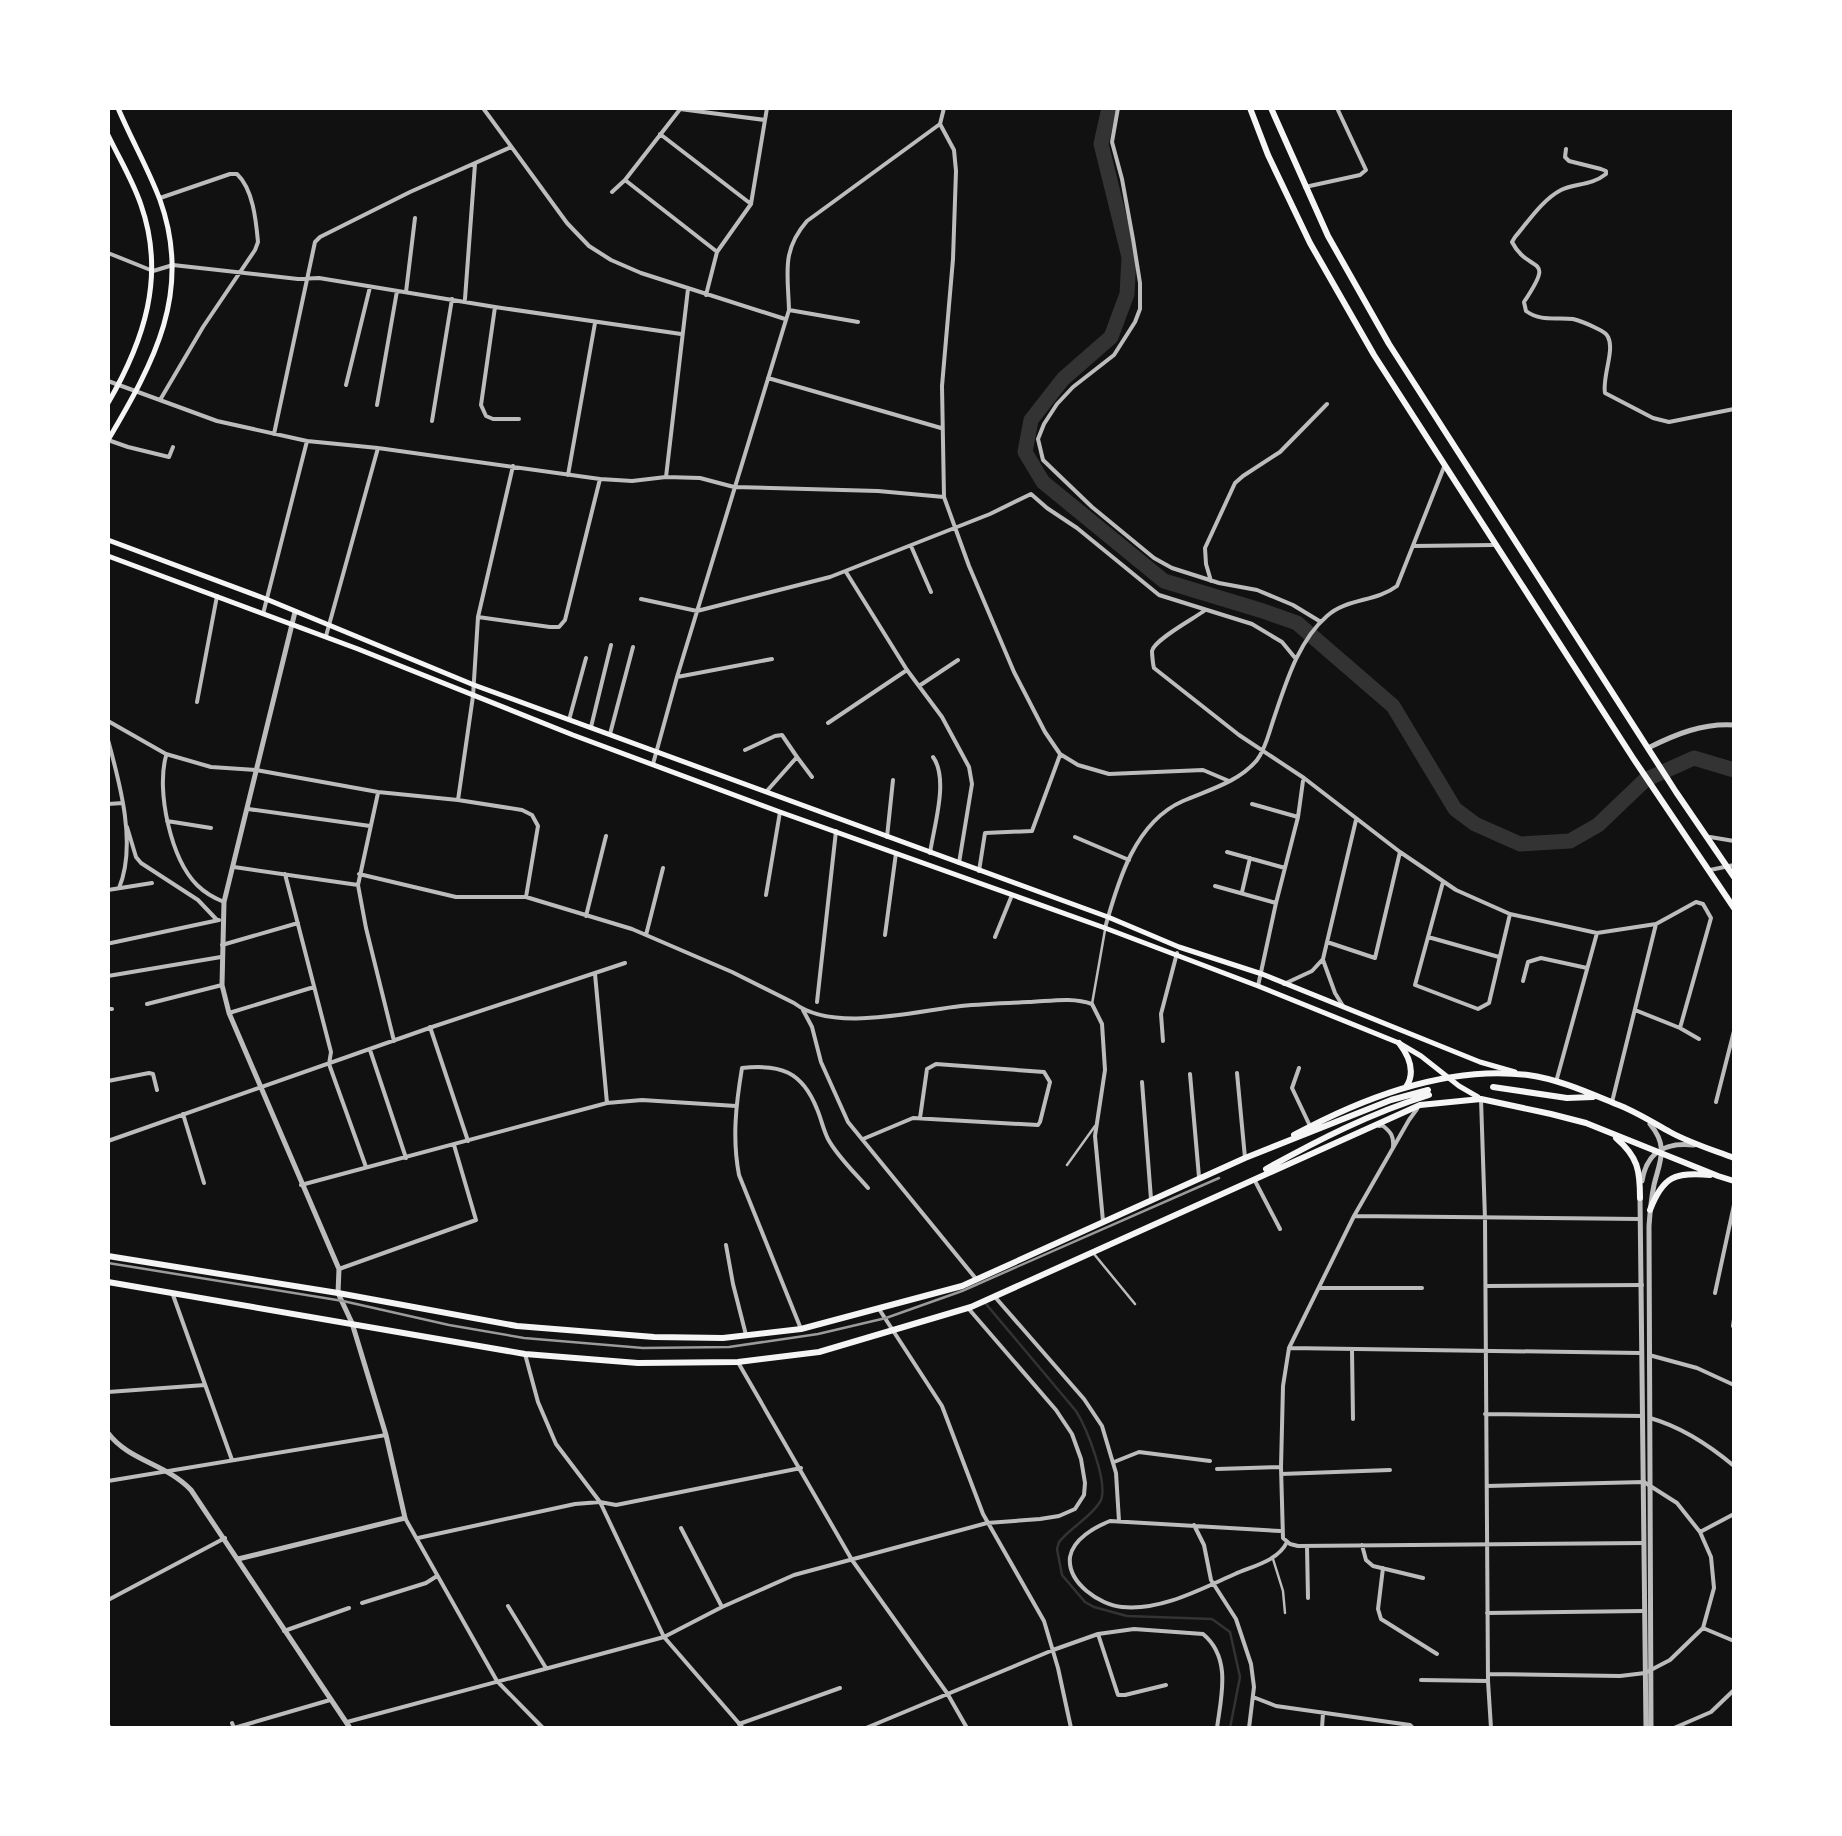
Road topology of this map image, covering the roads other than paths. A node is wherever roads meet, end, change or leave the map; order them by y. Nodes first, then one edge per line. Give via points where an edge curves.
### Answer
1 (118, 108) edge
2 (483, 108) edge
3 (681, 108) edge
4 (767, 108) edge
5 (944, 108) edge
6 (1118, 108) edge
7 (1250, 108) edge
8 (1271, 108) edge
9 (1337, 108) edge
10 (766, 120) junction
11 (940, 124) junction
12 (660, 134) junction
13 (108, 135) edge
14 (511, 147) junction
15 (1566, 149) dead end
16 (475, 164) junction
17 (624, 180) junction
18 (1305, 187) junction
19 (612, 192) dead end
20 (160, 198) junction
21 (751, 204) junction
22 (415, 218) dead end
23 (717, 252) junction
24 (108, 253) edge
25 (173, 265) junction
26 (152, 271) junction
27 (240, 272) junction
28 (309, 278) junction
29 (370, 288) junction
30 (688, 289) junction
31 (397, 291) junction
32 (406, 292) junction
33 (706, 294) junction
34 (452, 299) junction
35 (465, 300) junction
36 (495, 307) junction
37 (789, 310) junction
38 (786, 320) junction
39 (596, 321) junction
40 (858, 322) dead end
41 (681, 334) junction
42 (768, 378) junction
43 (108, 380) edge
44 (119, 384) junction
45 (346, 385) dead end
46 (137, 390) junction
47 (160, 400) junction
48 (108, 403) edge
49 (377, 404) dead end
50 (1327, 404) dead end
51 (1734, 409) edge
52 (520, 419) dead end
53 (432, 421) dead end
54 (942, 428) junction
55 (274, 434) junction
56 (108, 440) edge
57 (307, 440) junction
58 (173, 447) dead end
59 (378, 448) junction
60 (513, 466) junction
61 (1444, 466) junction
62 (568, 476) junction
63 (666, 477) junction
64 (600, 480) junction
65 (734, 488) junction
66 (944, 498) junction
67 (955, 527) junction
68 (108, 540) edge
69 (1496, 545) junction
70 (911, 546) junction
71 (1412, 546) junction
72 (108, 556) edge
73 (846, 572) junction
74 (1211, 581) junction
75 (931, 592) dead end
76 (217, 596) junction
77 (641, 598) dead end
78 (266, 599) junction
79 (1204, 610) junction
80 (697, 611) junction
81 (295, 612) junction
82 (263, 614) junction
83 (478, 617) junction
84 (1321, 622) junction
85 (292, 625) junction
86 (329, 626) junction
87 (326, 637) junction
88 (611, 645) dead end
89 (633, 647) dead end
90 (586, 658) dead end
91 (772, 659) dead end
92 (958, 660) dead end
93 (1296, 660) junction
94 (907, 670) junction
95 (676, 678) junction
96 (474, 685) junction
97 (919, 686) junction
98 (472, 696) junction
99 (198, 702) dead end
100 (569, 720) junction
101 (108, 721) edge
102 (828, 722) dead end
103 (1734, 725) edge
104 (591, 727) junction
105 (610, 734) junction
106 (108, 740) edge
107 (657, 750) junction
108 (745, 750) dead end
109 (1264, 750) junction
110 (1650, 751) junction
111 (166, 754) junction
112 (1060, 754) junction
113 (797, 756) junction
114 (932, 757) dead end
115 (653, 764) junction
116 (256, 770) junction
117 (812, 777) dead end
118 (1304, 778) junction
119 (893, 780) dead end
120 (1229, 781) junction
121 (378, 792) junction
122 (766, 792) junction
123 (458, 800) junction
124 (123, 802) junction
125 (108, 804) edge
126 (1252, 804) dead end
127 (248, 810) junction
128 (780, 812) junction
129 (1298, 817) junction
130 (1356, 820) junction
131 (125, 821) junction
132 (167, 821) junction
133 (370, 826) junction
134 (212, 828) dead end
135 (836, 831) junction
136 (606, 836) dead end
137 (1706, 836) junction
138 (887, 837) junction
139 (1074, 837) dead end
140 (1734, 841) edge
141 (930, 852) junction
142 (1227, 852) dead end
143 (1400, 852) junction
144 (896, 853) junction
145 (1250, 858) junction
146 (1129, 860) junction
147 (959, 863) junction
148 (1730, 865) edge
149 (232, 867) junction
150 (663, 868) dead end
151 (1285, 868) junction
152 (980, 870) junction
153 (1709, 870) junction
154 (286, 874) junction
155 (359, 874) junction
156 (1734, 877) edge
157 (1443, 882) junction
158 (152, 883) dead end
159 (358, 885) junction
160 (1215, 886) dead end
161 (118, 888) junction
162 (108, 890) edge
163 (1242, 893) junction
164 (1012, 894) junction
165 (766, 895) dead end
166 (526, 897) junction
167 (224, 902) junction
168 (1276, 903) junction
169 (1734, 908) edge
170 (1510, 914) junction
171 (586, 916) junction
172 (1108, 917) junction
173 (220, 920) junction
174 (298, 923) junction
175 (1656, 924) junction
176 (1105, 928) junction
177 (1597, 933) junction
178 (646, 935) junction
179 (885, 935) dead end
180 (995, 937) dead end
181 (1428, 937) junction
182 (1328, 942) junction
183 (111, 943) dead end
184 (222, 945) junction
185 (1179, 946) junction
186 (1176, 956) junction
187 (221, 957) junction
188 (1375, 958) junction
189 (1499, 958) junction
190 (1323, 960) junction
191 (1385, 960) dead end
192 (625, 963) dead end
193 (1587, 968) junction
194 (596, 974) junction
195 (1262, 974) junction
196 (108, 976) edge
197 (1523, 981) dead end
198 (1284, 984) junction
199 (222, 985) junction
200 (1258, 986) junction
201 (314, 987) junction
202 (817, 1002) dead end
203 (147, 1004) dead end
204 (1092, 1004) junction
205 (1342, 1006) junction
206 (802, 1009) junction
207 (1635, 1010) junction
208 (229, 1013) junction
209 (430, 1027) junction
210 (1680, 1028) junction
211 (1734, 1031) edge
212 (1699, 1039) dead end
213 (394, 1041) junction
214 (1163, 1041) dead end
215 (1399, 1043) junction
216 (370, 1050) junction
217 (329, 1064) junction
218 (1299, 1068) dead end
219 (1237, 1073) dead end
220 (1190, 1074) dead end
221 (1527, 1075) junction
222 (1448, 1078) junction
223 (108, 1081) edge
224 (1142, 1082) dead end
225 (1556, 1082) junction
226 (260, 1087) junction
227 (1492, 1087) dead end
228 (1405, 1088) junction
229 (157, 1090) dead end
230 (1599, 1098) junction
231 (1482, 1099) junction
232 (1612, 1102) junction
233 (1716, 1102) dead end
234 (607, 1103) junction
235 (1420, 1105) junction
236 (736, 1106) junction
237 (1636, 1112) junction
238 (183, 1114) junction
239 (920, 1118) junction
240 (1096, 1124) junction
241 (1310, 1126) junction
242 (1356, 1133) junction
243 (1611, 1134) junction
244 (862, 1139) junction
245 (108, 1141) edge
246 (468, 1141) junction
247 (454, 1145) junction
248 (1270, 1148) junction
249 (1710, 1149) junction
250 (1660, 1151) junction
251 (1392, 1152) junction
252 (406, 1158) junction
253 (1245, 1158) junction
254 (1734, 1158) edge
255 (1067, 1165) dead end
256 (367, 1168) junction
257 (1718, 1176) junction
258 (1199, 1177) junction
259 (1254, 1179) junction
260 (1734, 1180) edge
261 (204, 1183) dead end
262 (302, 1185) junction
263 (868, 1188) dead end
264 (1225, 1192) junction
265 (1640, 1198) junction
266 (1151, 1199) junction
267 (1734, 1204) edge
268 (1650, 1210) junction
269 (1354, 1216) junction
270 (1642, 1218) junction
271 (1485, 1219) junction
272 (1103, 1221) junction
273 (1280, 1229) dead end
274 (726, 1245) dead end
275 (1094, 1253) junction
276 (108, 1256) edge
277 (339, 1269) junction
278 (975, 1280) junction
279 (108, 1282) edge
280 (1642, 1285) junction
281 (1485, 1286) junction
282 (1318, 1288) junction
283 (1422, 1288) dead end
284 (173, 1292) junction
285 (338, 1292) junction
286 (1715, 1293) dead end
287 (993, 1298) junction
288 (1135, 1304) dead end
289 (879, 1308) junction
290 (969, 1308) junction
291 (1734, 1319) edge
292 (352, 1322) junction
293 (1733, 1326) edge
294 (801, 1329) junction
295 (895, 1331) junction
296 (746, 1335) junction
297 (1289, 1348) junction
298 (1484, 1349) junction
299 (1352, 1350) junction
300 (525, 1354) junction
301 (1646, 1354) junction
302 (738, 1362) junction
303 (205, 1384) junction
304 (1734, 1385) edge
305 (108, 1392) edge
306 (1485, 1414) junction
307 (1646, 1417) junction
308 (1353, 1419) dead end
309 (108, 1433) edge
310 (386, 1435) junction
311 (232, 1460) junction
312 (1210, 1461) dead end
313 (1114, 1462) junction
314 (1734, 1466) edge
315 (801, 1468) junction
316 (1217, 1469) dead end
317 (167, 1470) junction
318 (1390, 1470) dead end
319 (1281, 1471) junction
320 (108, 1481) edge
321 (1648, 1484) junction
322 (1488, 1486) junction
323 (600, 1502) junction
324 (1734, 1514) edge
325 (405, 1518) junction
326 (1119, 1521) junction
327 (988, 1523) junction
328 (1194, 1526) junction
329 (681, 1528) dead end
330 (1282, 1531) junction
331 (1700, 1532) junction
332 (225, 1538) junction
333 (418, 1538) junction
334 (1287, 1542) junction
335 (1644, 1543) junction
336 (1487, 1544) junction
337 (1362, 1545) junction
338 (1306, 1546) junction
339 (1272, 1558) junction
340 (238, 1559) junction
341 (852, 1560) junction
342 (1382, 1568) junction
343 (439, 1576) junction
344 (1424, 1578) dead end
345 (1214, 1584) junction
346 (1308, 1598) dead end
347 (108, 1600) edge
348 (362, 1603) dead end
349 (508, 1606) dead end
350 (722, 1607) junction
351 (349, 1608) dead end
352 (1644, 1610) junction
353 (1285, 1613) dead end
354 (1487, 1613) junction
355 (1703, 1628) junction
356 (284, 1631) junction
357 (1098, 1634) junction
358 (664, 1637) junction
359 (1734, 1642) edge
360 (1053, 1650) junction
361 (1437, 1654) dead end
362 (546, 1668) junction
363 (1644, 1673) junction
364 (1488, 1674) junction
365 (497, 1680) junction
366 (1421, 1680) dead end
367 (1488, 1681) junction
368 (1166, 1685) dead end
369 (840, 1688) dead end
370 (1734, 1690) edge
371 (946, 1693) junction
372 (1252, 1697) junction
373 (330, 1700) junction
374 (1323, 1713) junction
375 (232, 1723) dead end
376 (348, 1726) edge
377 (741, 1726) edge
378 (543, 1728) edge
379 (866, 1728) edge
380 (967, 1728) edge
381 (1071, 1728) edge
382 (1217, 1728) edge
383 (1249, 1728) edge
384 (1322, 1728) edge
385 (1414, 1728) edge
386 (1491, 1728) edge
387 (1648, 1728) edge
388 (1674, 1728) edge

1 - 20 main road
2 - 14 street
3 - 10 street
3 - 12 street
4 - 10 street
5 - 11 street
6 - 74 street via 1112,142 1134,239 1140,309 1114,355 1073,386 1038,440 1043,460 1154,558
7 - 61 main road via 1310,243
8 - 18 main road
9 - 18 street via 1366,170
10 - 21 street
11 - 37 street via 796,234 786,268
11 - 54 street via 956,171
12 - 17 street
12 - 21 street
13 - 26 main road via 141,203
14 - 16 street
14 - 30 street via 589,246
15 - 51 street via 1569,161 1606,174 1557,193 1512,242 1540,271 1526,311 1604,332 1610,344 1605,393 1653,418 1669,422
16 - 28 street via 320,237
16 - 35 street
17 - 19 street
17 - 23 street
18 - 110 main road via 1389,344
20 - 25 main road
20 - 27 street via 237,174 248,190 258,242
21 - 23 street
22 - 32 street
23 - 33 street
24 - 26 street
25 - 26 street
25 - 27 street
25 - 46 main road via 167,320
26 - 44 main road via 146,322
27 - 28 street
27 - 47 street
28 - 29 street
28 - 55 street
29 - 31 street
29 - 45 street
30 - 33 street
30 - 41 street
31 - 32 street
31 - 49 street
32 - 34 street
33 - 38 street
34 - 35 street
34 - 53 street
35 - 36 street
36 - 39 street
36 - 52 street via 483,413
37 - 38 street
37 - 40 street
38 - 42 street
39 - 41 street
39 - 62 street
41 - 63 street
42 - 54 street
42 - 65 street
43 - 44 street
44 - 46 street
44 - 48 main road
46 - 47 street
46 - 56 main road
47 - 55 street
50 - 74 street via 1280,452 1236,484 1206,548
54 - 66 street
55 - 57 street
56 - 58 street via 169,457
57 - 59 street
57 - 78 street
59 - 60 street
59 - 86 street
60 - 62 street
60 - 83 street
61 - 69 main road
61 - 71 street
62 - 64 street
63 - 64 street
63 - 65 street
64 - 83 street via 565,620 550,628
65 - 66 street
65 - 80 street
66 - 67 street
67 - 70 street
67 - 79 street via 1031,494 1159,595
67 - 112 street via 1014,672
68 - 78 main road
69 - 71 street
69 - 153 main road
70 - 73 street
70 - 75 street
71 - 84 street via 1397,586 1340,607
72 - 76 main road
73 - 80 street
73 - 94 street
74 - 84 street via 1257,590
76 - 82 main road
76 - 99 street
77 - 80 street
78 - 81 main road
78 - 82 street
79 - 93 street via 1252,624 1282,642
79 - 109 street via 1156,641 1154,668
80 - 95 street
81 - 85 street
81 - 86 main road
82 - 85 main road
83 - 96 street
84 - 93 street
85 - 87 main road
85 - 116 street
86 - 87 street
86 - 96 main road
87 - 98 main road
88 - 104 street
89 - 105 street
90 - 100 street
91 - 95 street
92 - 97 street
93 - 109 street
94 - 97 street
94 - 102 street
95 - 107 street
96 - 98 street
96 - 100 main road
97 - 147 street via 969,767
98 - 115 main road
98 - 123 street
100 - 104 main road
101 - 111 street
103 - 110 street via 1690,730
104 - 105 main road
105 - 107 main road
106 - 124 street
107 - 115 street
107 - 122 main road
108 - 113 street via 782,735
109 - 118 street
109 - 120 street
110 - 137 main road
111 - 116 street
111 - 132 street
112 - 120 street via 1109,774 1202,770
112 - 152 street via 1032,831 986,833
113 - 117 street
113 - 122 street
114 - 141 street via 942,780
115 - 128 main road
116 - 121 street
116 - 127 street
118 - 129 street
118 - 130 street
119 - 138 street
120 - 146 street via 1160,816
121 - 123 street
121 - 133 street
122 - 138 main road
123 - 166 street via 532,815 538,826
124 - 125 street
124 - 131 street
126 - 129 street
127 - 133 street
127 - 149 street
128 - 135 main road
128 - 165 street
129 - 151 street
130 - 143 street
130 - 182 street
131 - 161 street
131 - 173 street via 141,863
132 - 134 street
132 - 167 street via 195,884
133 - 155 street
135 - 144 main road
135 - 202 street
136 - 171 street
137 - 140 street
137 - 148 main road
138 - 141 main road
139 - 146 street
141 - 147 main road
142 - 145 street
143 - 157 street
143 - 188 street
144 - 164 main road
144 - 179 street
145 - 151 street
145 - 163 street
146 - 172 street
147 - 152 main road
148 - 153 street
148 - 156 main road
149 - 154 street
149 - 167 street
150 - 178 street
151 - 168 street
152 - 172 main road
153 - 169 main road
154 - 159 street
154 - 174 street
155 - 159 street
155 - 166 street via 456,897
157 - 170 street
157 - 181 street
158 - 161 street
159 - 213 street
160 - 163 street
161 - 162 street
163 - 168 street
164 - 176 main road
164 - 180 street
166 - 171 street
167 - 173 street
168 - 195 street
170 - 177 street
170 - 189 street
171 - 178 street
172 - 176 street
172 - 185 main road
173 - 183 street
173 - 184 street
174 - 184 street
174 - 201 street
175 - 177 street
175 - 207 street
175 - 210 street via 1696,902 1711,918
176 - 186 main road
176 - 204 street
177 - 193 street
178 - 206 street
181 - 189 street
181 - 189 street via 1415,985 1478,1009 1488,1003
182 - 188 street
182 - 190 street
184 - 187 street
185 - 186 street
185 - 195 main road
186 - 200 main road
186 - 214 street via 1160,1014
187 - 196 street
187 - 199 street
188 - 191 street
190 - 198 street
190 - 205 street
192 - 194 street
193 - 197 street via 1541,958 1528,962
193 - 225 street
194 - 209 street
194 - 234 street
195 - 198 main road
195 - 200 street
198 - 205 main road
199 - 203 street
199 - 208 street
200 - 215 main road
201 - 208 street
201 - 217 street
204 - 206 street via 1057,1000 854,1018
204 - 240 street via 1102,1024 1106,1074
205 - 221 main road
206 - 244 street via 848,1122
207 - 210 street
207 - 232 street
208 - 226 street
209 - 213 street
209 - 246 street
210 - 212 street
211 - 233 street
213 - 216 street
215 - 222 main road
215 - 228 main road via 1410,1061
216 - 217 street
216 - 252 street
217 - 226 street
217 - 256 street
218 - 241 street via 1292,1088
219 - 253 street
220 - 258 street
221 - 222 main road
221 - 225 main road
222 - 228 main road
222 - 231 main road
223 - 229 street via 149,1073
224 - 266 street
225 - 230 main road
226 - 238 street
226 - 262 street
227 - 230 main road
228 - 241 main road
230 - 232 main road
231 - 235 main road
231 - 243 main road
231 - 271 street
232 - 237 main road
234 - 236 street
234 - 246 street
235 - 242 main road
235 - 251 street
236 - 263 street via 742,1068 794,1074 816,1104 828,1140
236 - 294 street via 739,1174
237 - 249 main road
237 - 250 street via 1653,1126
238 - 245 street
238 - 261 street
239 - 239 street via 927,1070 936,1064 1044,1072 1050,1082 1040,1122 1033,1126
239 - 244 street
240 - 255 street
240 - 272 street
241 - 248 main road
242 - 251 street via 1390,1130
242 - 259 main road
243 - 250 main road
243 - 265 main road via 1638,1166
244 - 278 street
246 - 247 street
247 - 252 street
247 - 277 street via 476,1220
248 - 253 main road
248 - 264 main road via 1391,1100 1429,1092 1312,1143
249 - 250 street via 1679,1143
249 - 254 main road
250 - 257 main road
250 - 265 street via 1644,1169
250 - 268 street
251 - 269 street
252 - 256 street
253 - 258 main road
256 - 262 street
257 - 260 main road
257 - 268 main road via 1666,1181
258 - 266 main road
259 - 264 main road
259 - 273 street
262 - 277 street
264 - 275 main road
265 - 270 street
266 - 272 main road
267 - 286 street
268 - 301 street
269 - 271 street
269 - 282 street
270 - 271 street
270 - 280 street
271 - 281 street
272 - 278 main road
274 - 296 street
275 - 287 main road
275 - 288 street
276 - 285 main road
277 - 285 street
278 - 289 main road
279 - 284 main road
280 - 281 street
280 - 301 street
281 - 298 street
282 - 283 street
282 - 297 street
284 - 292 main road
284 - 303 street
285 - 292 street
285 - 296 main road via 517,1326 654,1337
287 - 290 main road
287 - 313 street via 1092,1408
289 - 294 main road
289 - 295 street
290 - 295 main road
290 - 327 street via 1062,1418 1084,1476 1082,1500 1071,1511
291 - 293 street
292 - 300 main road
292 - 310 street
294 - 296 main road
295 - 302 main road via 819,1352
295 - 327 street via 946,1415
297 - 299 street
297 - 319 street
298 - 299 street
298 - 301 street
298 - 306 street
299 - 308 street
300 - 302 main road
300 - 323 street via 556,1444
301 - 304 street
301 - 307 street
302 - 315 street
303 - 305 street
303 - 311 street
306 - 307 street
306 - 322 street
307 - 314 street via 1679,1428
307 - 321 street
309 - 317 street
310 - 311 street
310 - 325 street
311 - 317 street
312 - 313 street via 1139,1452
313 - 326 street
315 - 323 street via 616,1505
315 - 341 street
316 - 319 street
317 - 320 street
317 - 332 street via 191,1490
318 - 319 street
319 - 330 street
321 - 322 street
321 - 331 street
321 - 335 street
321 - 363 street
322 - 336 street
323 - 333 street
323 - 358 street
324 - 331 street
325 - 333 street
325 - 340 street
326 - 328 street
326 - 345 street via 1102,1524 1075,1545 1070,1561 1089,1593 1131,1607
327 - 341 street
327 - 360 street via 1036,1604
328 - 330 street
328 - 345 street
329 - 350 street
330 - 334 street
331 - 355 street via 1714,1588
332 - 340 street
332 - 347 street
333 - 343 street
334 - 338 street
334 - 339 street
335 - 336 street
335 - 352 street
336 - 337 street
336 - 354 street
337 - 338 street
337 - 342 street via 1368,1562
338 - 346 street
339 - 345 street
339 - 353 street
340 - 356 street
341 - 350 street via 794,1575
341 - 371 street
342 - 344 street
342 - 361 street via 1381,1619
343 - 348 street
343 - 365 street
345 - 372 street via 1244,1638
349 - 362 street
350 - 358 street
351 - 356 street
352 - 354 street
352 - 363 street
354 - 364 street
355 - 359 street
355 - 363 street via 1670,1660
356 - 373 street
357 - 360 street
357 - 368 street via 1118,1694
357 - 382 street via 1204,1634 1224,1682
358 - 362 street
358 - 377 street
360 - 371 street
360 - 381 street
362 - 365 street
363 - 364 street
363 - 387 street
364 - 367 street
365 - 376 street
365 - 378 street
366 - 367 street
367 - 386 street
369 - 377 street
370 - 388 street via 1711,1712
371 - 379 street
371 - 380 street
372 - 374 street
372 - 383 street
373 - 375 street via 234,1728
373 - 376 street
374 - 384 street
374 - 385 street

